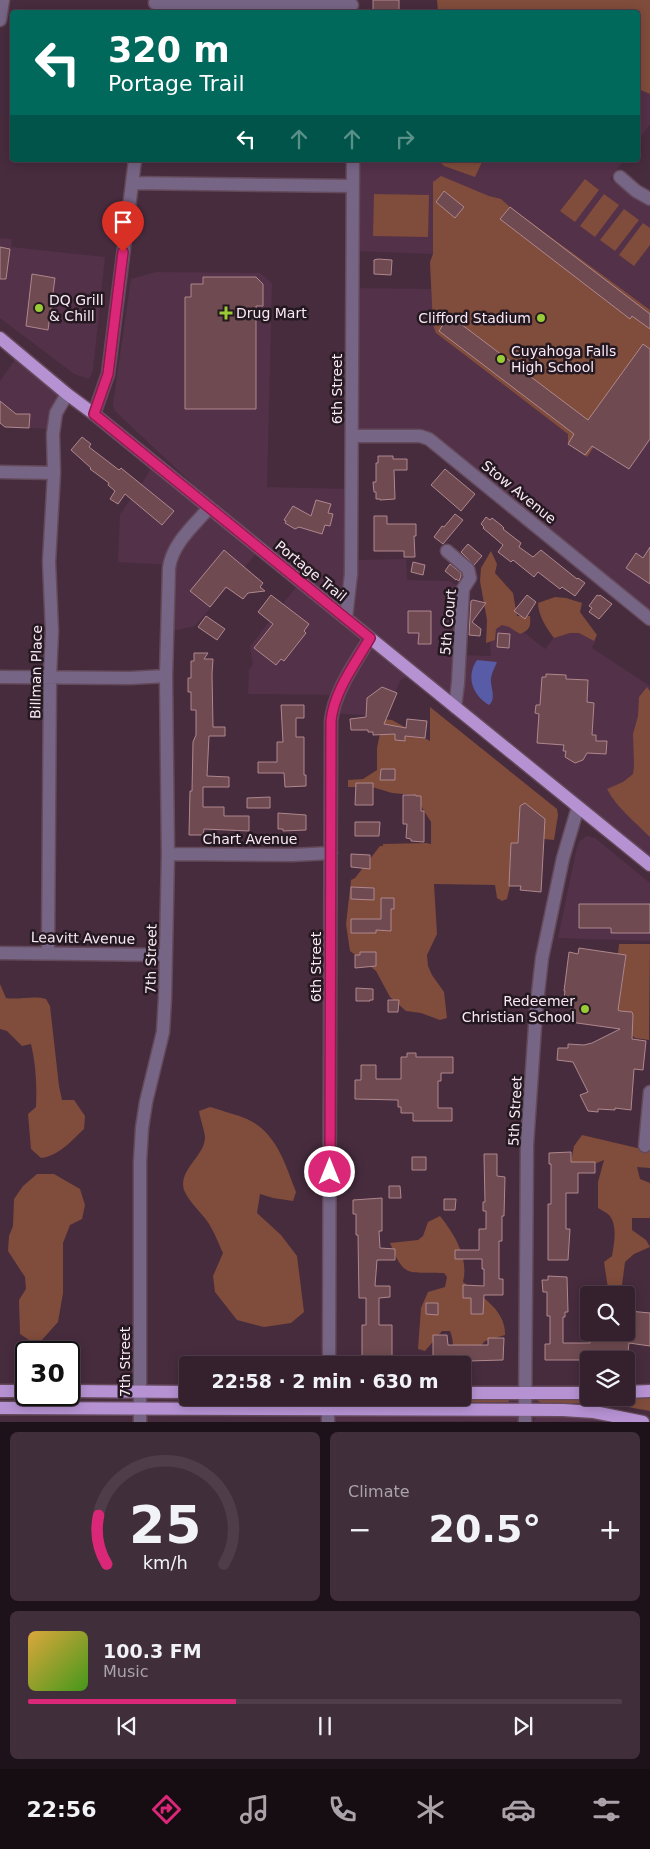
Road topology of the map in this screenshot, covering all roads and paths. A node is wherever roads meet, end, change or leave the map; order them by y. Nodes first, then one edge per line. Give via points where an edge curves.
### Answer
1 (3, 0) edge
2 (155, 5) edge
3 (352, 6) edge
4 (0, 20) edge
5 (135, 162) edge
6 (352, 162) edge
7 (620, 177) dead end
8 (132, 183) junction
9 (352, 186) junction
10 (650, 199) edge
11 (0, 338) edge
12 (66, 394) junction
13 (94, 414) junction
14 (352, 436) junction
15 (0, 472) edge
16 (54, 473) junction
17 (209, 508) junction
18 (447, 551) dead end
19 (346, 618) junction
20 (650, 618) edge
21 (370, 638) junction
22 (50, 676) junction
23 (166, 676) junction
24 (0, 677) edge
25 (455, 707) junction
26 (578, 807) junction
27 (331, 853) junction
28 (168, 854) junction
29 (650, 865) edge
30 (0, 953) edge
31 (48, 953) junction
32 (166, 954) junction
33 (650, 1092) edge
34 (645, 1146) dead end
35 (329, 1356) edge
36 (0, 1391) edge
37 (15, 1391) edge
38 (80, 1391) edge
39 (650, 1391) edge
40 (140, 1392) junction
41 (179, 1392) edge
42 (635, 1392) edge
43 (471, 1393) edge
44 (526, 1393) junction
45 (580, 1393) edge
46 (281, 1406) edge
47 (328, 1406) edge
48 (377, 1406) edge
49 (0, 1408) edge
50 (140, 1415) edge
51 (525, 1415) edge
52 (650, 1419) edge
53 (639, 1421) edge
54 (328, 1422) edge

1 - 4 street
2 - 3 street
5 - 8 street
6 - 9 street, 6th Street
7 - 10 street
8 - 9 street
8 - 13 street via 108,374
9 - 14 street, 6th Street
11 - 12 main road, Portage Trail
12 - 13 main road, Portage Trail
12 - 16 street, Billman Place via 56,413
13 - 17 main road, Portage Trail
14 - 19 street, 6th Street via 351,574
14 - 20 street, Stow Avenue via 420,436 429,439
15 - 16 street
16 - 22 street, Billman Place
17 - 19 main road, Portage Trail
17 - 23 street, 7th Street via 171,557
18 - 25 street, 5th Court via 468,568 470,578 463,589
19 - 21 main road, Portage Trail
21 - 25 main road, Portage Trail
21 - 27 street, 6th Street via 340,691 332,713
22 - 23 street
22 - 24 street
22 - 31 street, Billman Place
23 - 28 street, 7th Street
25 - 26 main road, Portage Trail
26 - 29 main road, Portage Trail
26 - 44 street, 5th Street via 563,858 542,958 536,1011 528,1145
27 - 28 street, Chart Avenue
27 - 35 street, 6th Street
28 - 32 street, 7th Street
30 - 31 street, Leavitt Avenue
31 - 32 street, Leavitt Avenue
32 - 40 street, 7th Street via 163,1032 142,1128
33 - 34 street
36 - 37 main road
38 - 40 main road
39 - 42 main road
40 - 41 main road
40 - 50 street, 7th Street
43 - 44 main road
44 - 45 main road
44 - 51 street, 5th Street
46 - 50 main road
47 - 54 street
48 - 51 main road
49 - 50 main road
51 - 53 main road via 586,1411
52 - 53 main road

